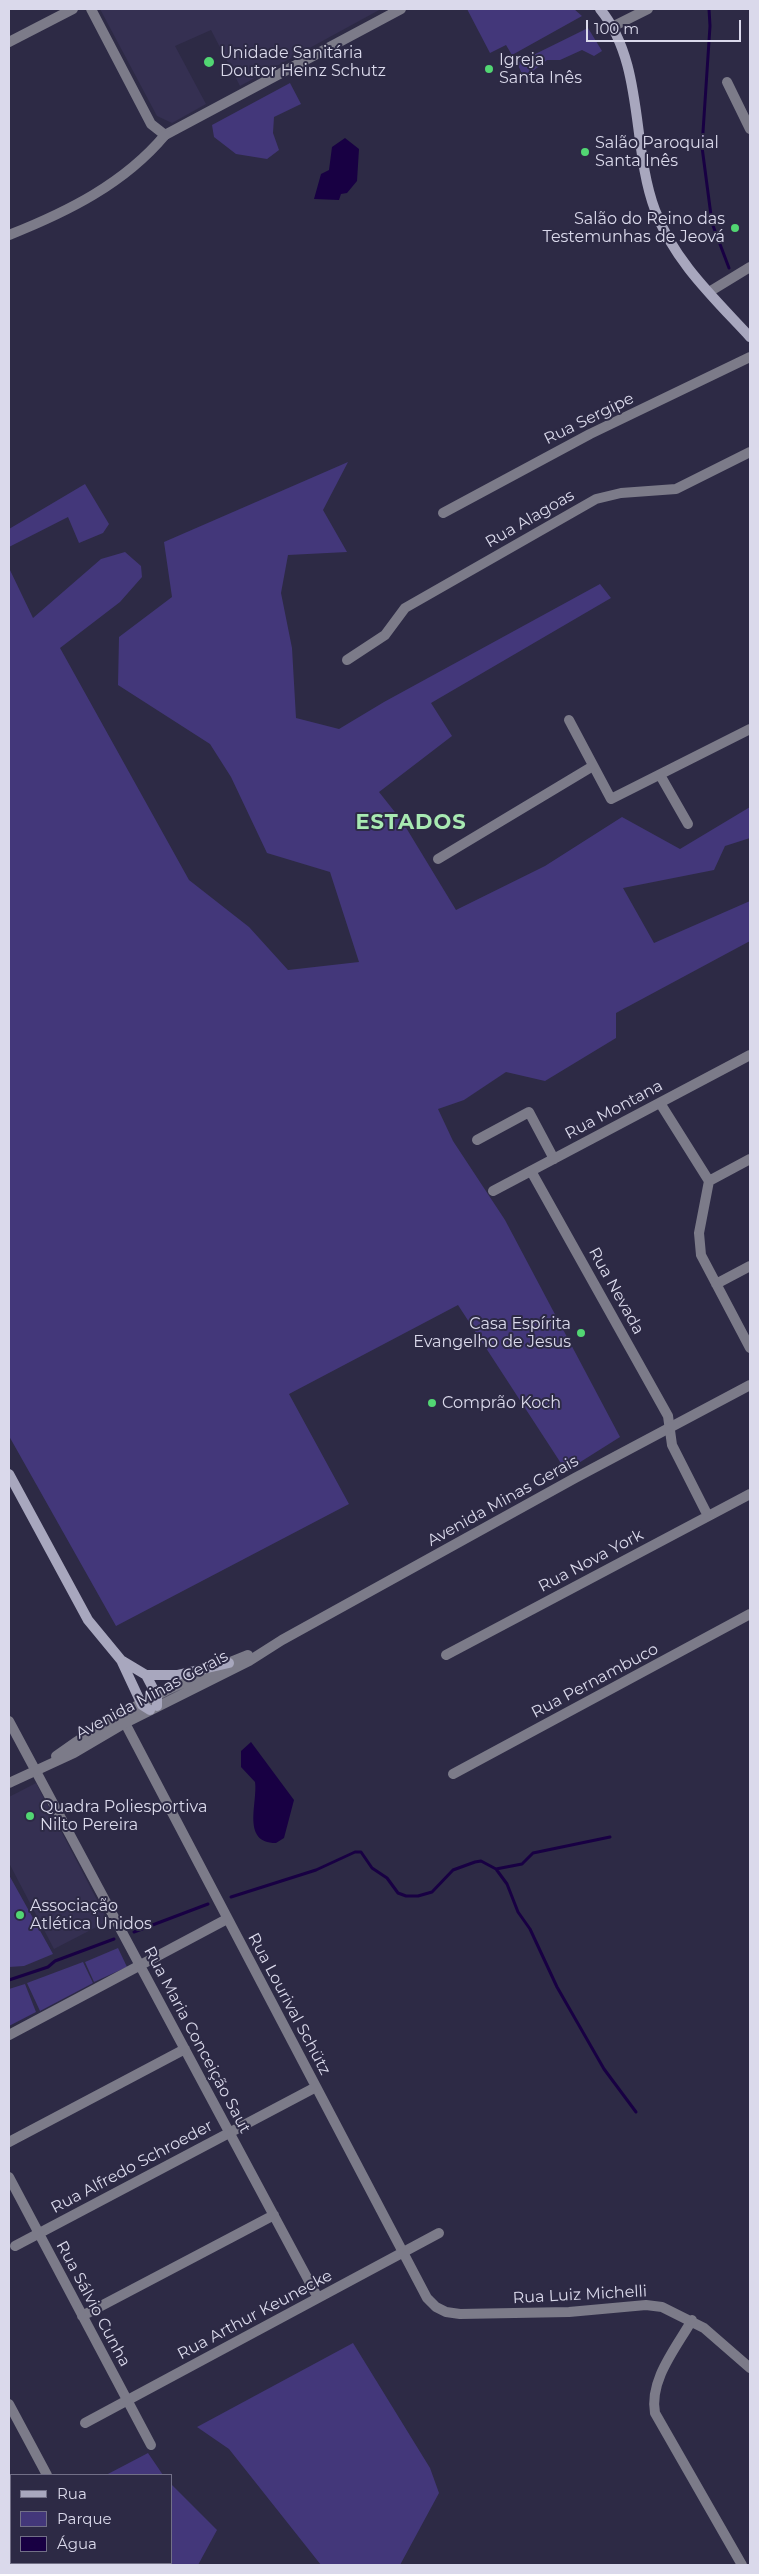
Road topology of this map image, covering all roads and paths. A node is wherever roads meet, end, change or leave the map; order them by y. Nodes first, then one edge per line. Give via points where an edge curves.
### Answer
1 (72, 9) edge
2 (91, 9) edge
3 (401, 9) edge
4 (600, 9) edge
5 (648, 9) edge
6 (612, 27) junction
7 (9, 42) edge
8 (726, 82) dead end
9 (750, 129) edge
10 (165, 135) junction
11 (9, 235) edge
12 (750, 267) edge
13 (709, 292) junction
14 (750, 337) edge
15 (750, 357) edge
16 (750, 452) edge
17 (443, 513) dead end
18 (346, 660) dead end
19 (569, 720) dead end
20 (750, 729) edge
21 (593, 766) junction
22 (660, 775) junction
23 (688, 824) dead end
24 (438, 859) dead end
25 (750, 1055) edge
26 (660, 1103) junction
27 (477, 1140) dead end
28 (554, 1159) junction
29 (750, 1159) edge
30 (531, 1171) junction
31 (709, 1181) junction
32 (493, 1191) dead end
33 (750, 1266) edge
34 (716, 1284) junction
35 (750, 1348) edge
36 (750, 1385) edge
37 (669, 1428) junction
38 (9, 1474) edge
39 (750, 1494) edge
40 (708, 1516) junction
41 (750, 1614) edge
42 (272, 1646) junction
43 (446, 1655) dead end
44 (121, 1660) junction
45 (229, 1662) junction
46 (146, 1675) junction
47 (152, 1704) junction
48 (9, 1721) edge
49 (125, 1723) junction
50 (39, 1768) junction
51 (453, 1774) dead end
52 (9, 1783) edge
53 (227, 1919) junction
54 (140, 1965) junction
55 (9, 2034) edge
56 (185, 2049) junction
57 (316, 2087) junction
58 (229, 2132) junction
59 (9, 2142) edge
60 (9, 2177) edge
61 (274, 2215) junction
62 (38, 2233) junction
63 (440, 2233) dead end
64 (15, 2246) dead end
65 (403, 2253) junction
66 (318, 2298) junction
67 (427, 2298) joint
68 (82, 2316) junction
69 (692, 2320) junction
70 (750, 2368) edge
71 (127, 2400) junction
72 (9, 2404) edge
73 (85, 2423) dead end
74 (151, 2445) dead end
75 (46, 2474) edge
76 (742, 2565) edge

1 - 7 street
2 - 10 street via 151,124
3 - 10 street
4 - 6 main road
5 - 6 street
6 - 13 main road via 628,70 654,209 676,252
8 - 9 street
10 - 11 street via 146,158 119,179 79,203
12 - 13 street
13 - 14 main road
15 - 17 street, Rua Sergipe via 590,434
16 - 18 street, Rua Alagoas via 676,489 621,493 596,499 405,608 385,635
19 - 21 street
20 - 22 street
21 - 22 street via 611,799
21 - 24 street
22 - 23 street
25 - 26 street, Rua Montana
26 - 28 street, Rua Montana
26 - 31 street
27 - 28 street via 529,1112
28 - 30 street, Rua Montana
29 - 31 street
30 - 32 street, Rua Montana
30 - 37 street, Rua Nevada via 668,1416
31 - 34 street via 699,1240 700,1256
33 - 34 street
34 - 35 street
36 - 37 street, Avenida Minas Gerais
37 - 40 street, Rua Nevada via 672,1445
37 - 42 street, Avenida Minas Gerais
38 - 44 main road via 88,1620
39 - 40 street, Rua Nova York
40 - 43 street, Rua Nova York
41 - 51 street, Rua Pernambuco
42 - 45 street, Avenida Minas Gerais
42 - 47 street, Avenida Minas Gerais via 200,1687
44 - 46 main road
44 - 47 main road
45 - 46 main road via 178,1675
45 - 47 street, Avenida Minas Gerais
46 - 47 main road
47 - 49 street, Avenida Minas Gerais
47 - 50 street, Avenida Minas Gerais via 89,1733
48 - 50 street, Rua Maria Conceição Saut
49 - 50 street, Avenida Minas Gerais via 74,1753
49 - 53 street, Rua Lourival Schütz
50 - 52 street, Avenida Minas Gerais
50 - 54 street, Rua Maria Conceição Saut
53 - 54 street
53 - 57 street, Rua Lourival Schütz
54 - 55 street
54 - 56 street, Rua Maria Conceição Saut
56 - 58 street, Rua Maria Conceição Saut
56 - 59 street
57 - 58 street, Rua Alfredo Schroeder
57 - 65 street, Rua Lourival Schütz
58 - 61 street, Rua Maria Conceição Saut
58 - 62 street, Rua Alfredo Schroeder
60 - 62 street, Rua Sálvio Cunha
61 - 66 street, Rua Maria Conceição Saut
61 - 68 street
62 - 64 street, Rua Alfredo Schroeder
62 - 68 street, Rua Sálvio Cunha
63 - 65 street, Rua Arthur Keunecke
65 - 66 street, Rua Arthur Keunecke
65 - 67 street, Rua Lourival Schütz
66 - 71 street, Rua Arthur Keunecke
67 - 69 street, Rua Luiz Michelli via 446,2312 460,2314 543,2313 646,2305 662,2307
68 - 71 street, Rua Sálvio Cunha
69 - 70 street, Rua Luiz Michelli
69 - 76 street via 656,2386 655,2413
71 - 73 street, Rua Arthur Keunecke
71 - 74 street, Rua Sálvio Cunha
72 - 75 street

